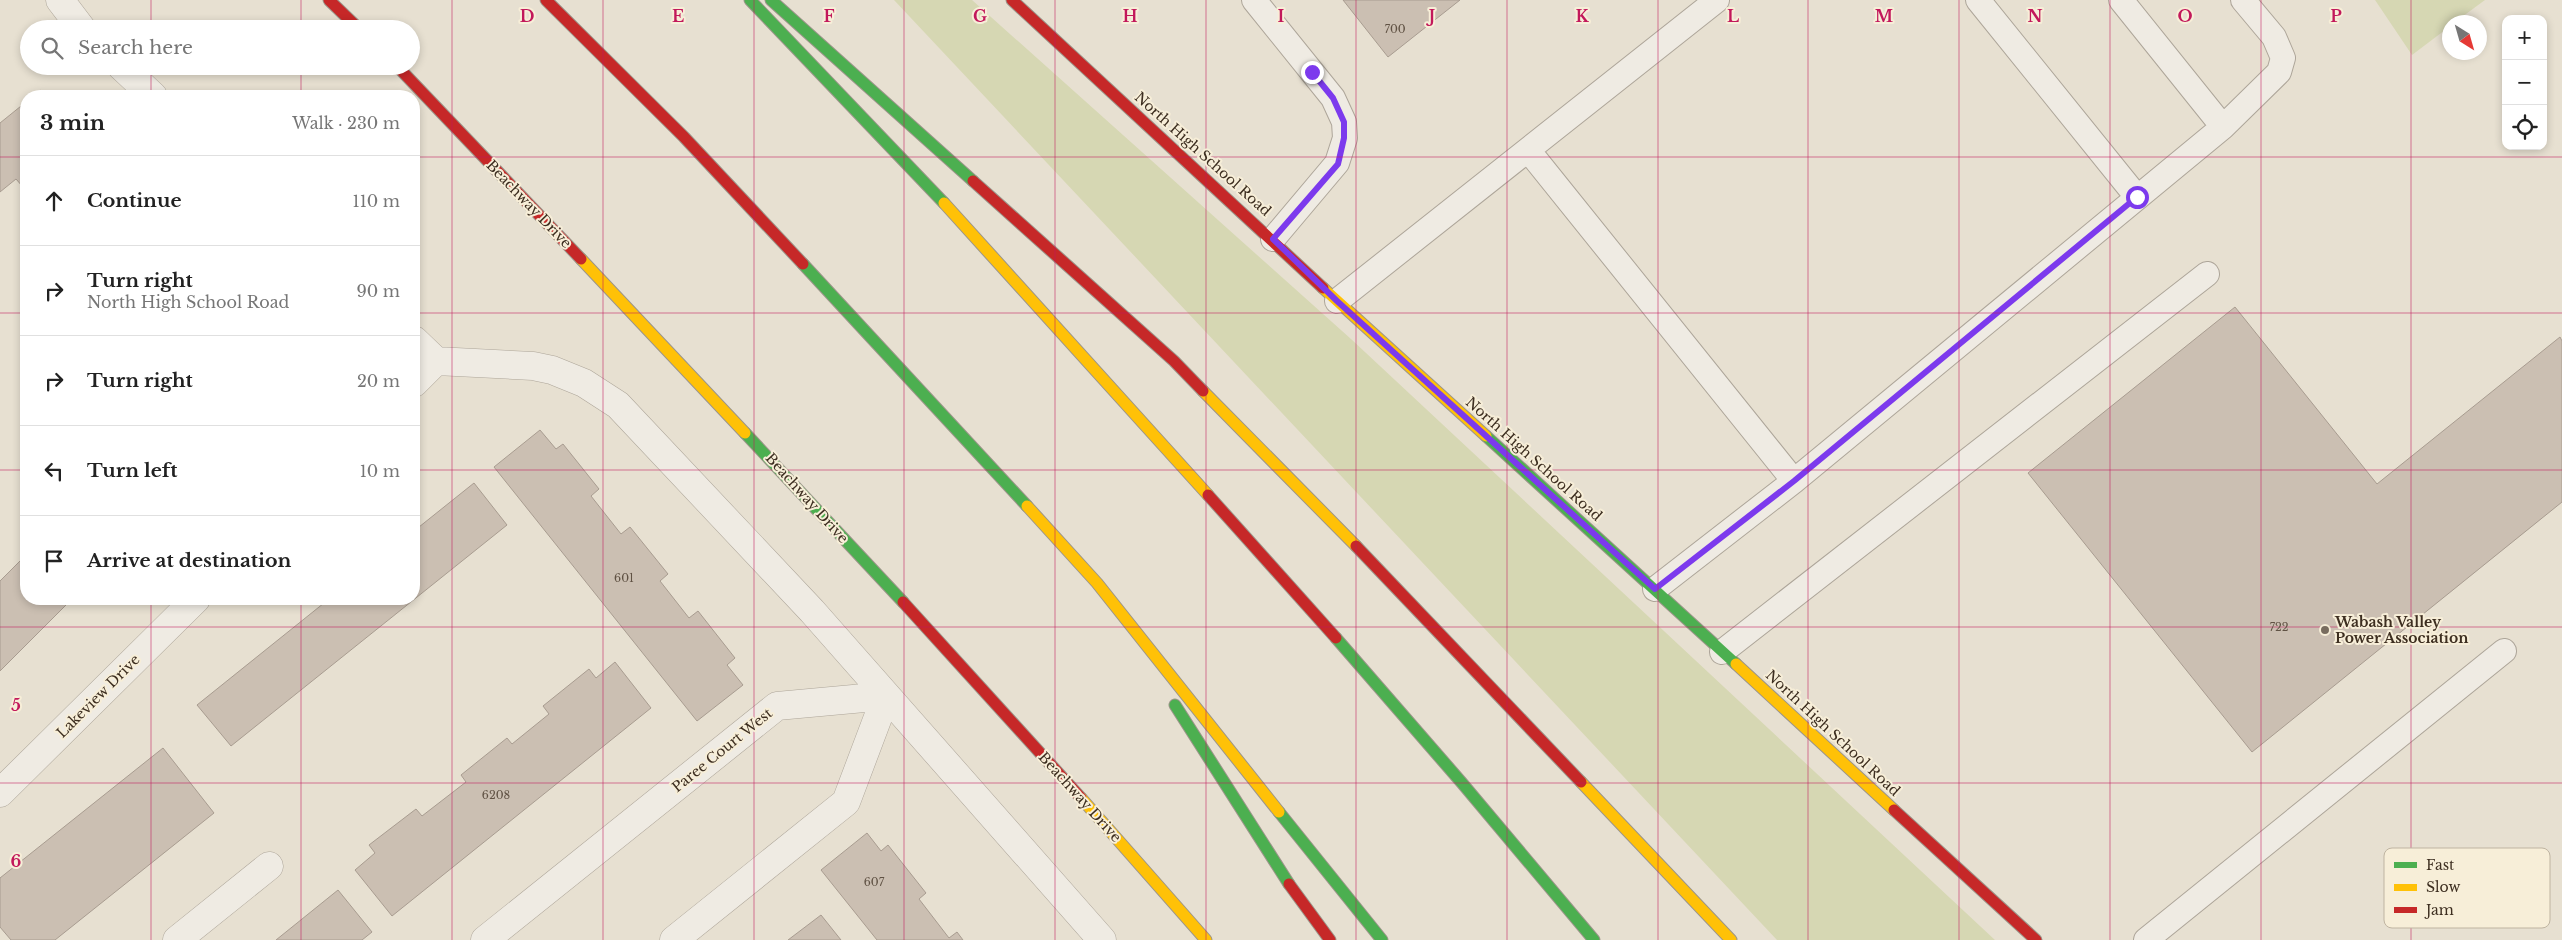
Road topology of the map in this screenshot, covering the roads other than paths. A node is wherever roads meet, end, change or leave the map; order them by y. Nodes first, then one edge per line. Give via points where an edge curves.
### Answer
1 (60, 0) edge
2 (329, 0) edge
3 (546, 0) edge
4 (750, 0) edge
5 (770, 0) edge
6 (1012, 0) edge
7 (1254, 0) edge
8 (1717, 0) edge
9 (1978, 0) edge
10 (2121, 0) edge
11 (2243, 0) edge
12 (75, 20) edge
13 (350, 20) edge
14 (131, 75) edge
15 (406, 75) edge
16 (147, 90) edge
17 (420, 90) edge
18 (420, 90) edge
19 (2223, 126) junction
20 (1528, 150) junction
21 (2137, 197) junction
22 (1273, 239) junction
23 (2206, 274) dead end
24 (1337, 301) junction
25 (420, 345) edge
26 (436, 360) junction
27 (420, 377) edge
28 (1794, 481) junction
29 (1097, 583) junction
30 (1655, 589) junction
31 (190, 605) edge
32 (2504, 651) dead end
33 (1722, 652) junction
34 (886, 696) junction
35 (0, 793) edge
36 (270, 866) dead end
37 (177, 940) edge
38 (485, 940) edge
39 (674, 940) edge
40 (1102, 940) edge
41 (1206, 940) edge
42 (1330, 940) edge
43 (1382, 940) edge
44 (1594, 940) edge
45 (1732, 940) edge
46 (2036, 940) edge
47 (2146, 940) edge

1 - 12 street
2 - 13 main road
3 - 29 main road via 684,137
4 - 44 main road via 833,85 1140,417 1510,836
5 - 45 main road via 1174,361 1378,569
6 - 22 main road, North High School Road
7 - 22 lane via 1333,98 1344,122 1338,164
8 - 20 lane
9 - 21 lane
10 - 19 lane
11 - 19 lane via 2274,37 2283,58 2279,72
14 - 16 street
15 - 17 main road, Beachway Drive
18 - 41 main road, Beachway Drive via 759,444 1113,832
19 - 21 lane
20 - 24 lane
20 - 28 lane
21 - 28 lane
22 - 24 main road, North High School Road
23 - 33 lane
24 - 30 main road, North High School Road
25 - 26 street
26 - 27 street
26 - 34 street via 552,370 584,382 618,406 812,611
28 - 30 lane
29 - 42 main road via 1301,903
29 - 43 main road
30 - 33 main road, North High School Road
31 - 35 street, Lakeview Drive
32 - 47 lane
33 - 46 main road, North High School Road
34 - 38 street, Paree Court West via 778,706
34 - 39 street via 846,802
34 - 40 street
36 - 37 street

